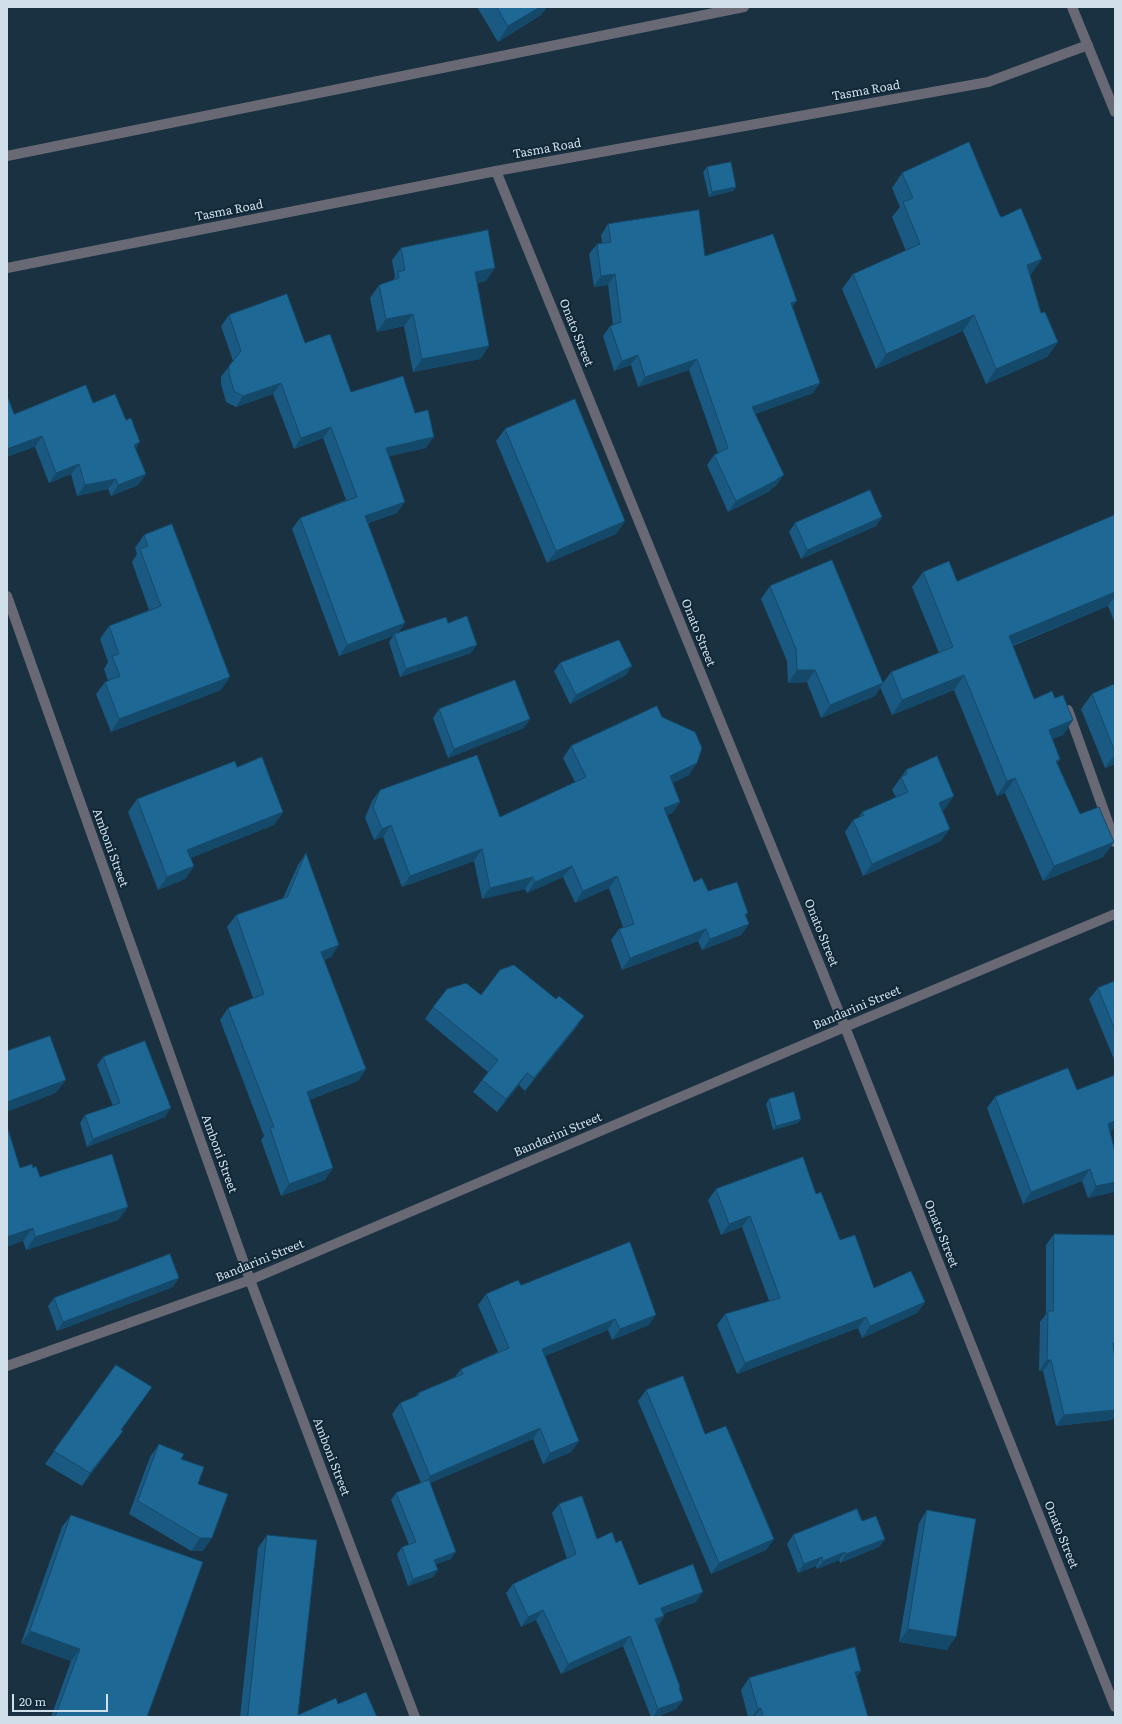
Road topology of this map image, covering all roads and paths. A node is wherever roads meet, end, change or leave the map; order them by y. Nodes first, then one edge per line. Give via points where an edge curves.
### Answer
1 (744, 7) edge
2 (1072, 7) edge
3 (1088, 45) junction
4 (1115, 112) edge
5 (7, 156) edge
6 (496, 171) junction
7 (7, 268) edge
8 (7, 596) edge
9 (1065, 703) edge
10 (1115, 842) edge
11 (1115, 914) edge
12 (845, 1027) junction
13 (250, 1280) junction
14 (7, 1366) edge
15 (1115, 1707) edge
16 (415, 1717) edge

1 - 5 street
2 - 3 street
3 - 4 street
3 - 6 street, Tasma Road via 988,82
6 - 7 street, Tasma Road
6 - 12 street, Onato Street
8 - 13 street, Amboni Street
9 - 10 street
11 - 12 street, Bandarini Street
12 - 13 street, Bandarini Street
12 - 15 street, Onato Street
13 - 14 street, Bandarini Street
13 - 16 street, Amboni Street

